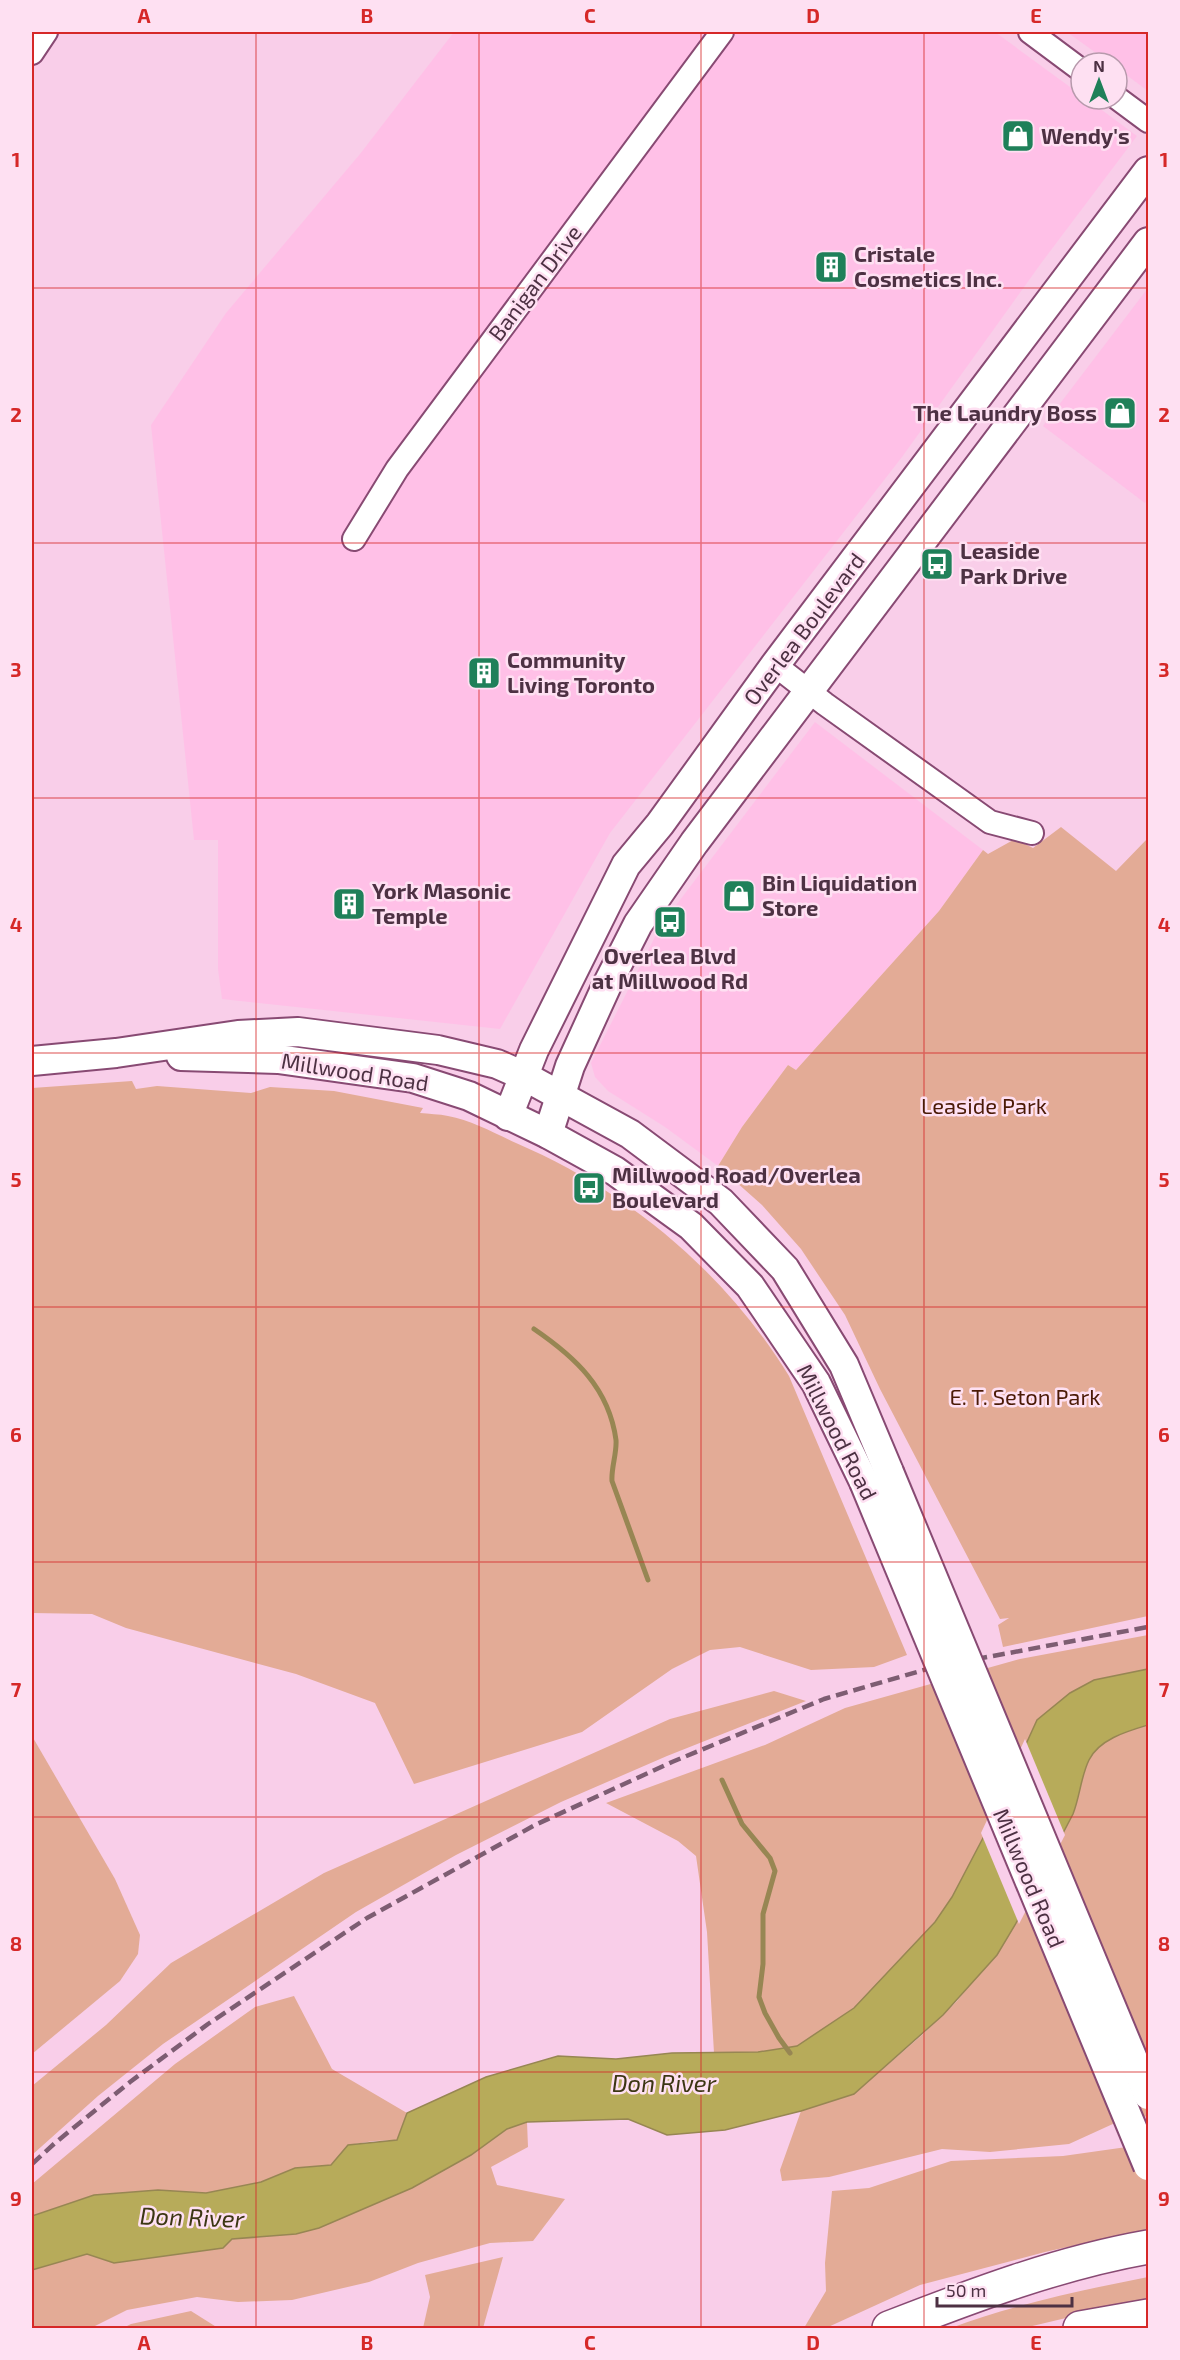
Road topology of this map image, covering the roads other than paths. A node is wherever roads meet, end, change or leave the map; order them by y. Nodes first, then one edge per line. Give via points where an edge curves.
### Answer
1 (46, 32) edge
2 (722, 32) edge
3 (1030, 32) edge
4 (32, 53) edge
5 (1069, 61) edge
6 (1129, 107) edge
7 (1149, 122) edge
8 (1149, 171) edge
9 (1149, 242) edge
10 (354, 538) dead end
11 (775, 665) junction
12 (809, 692) junction
13 (1032, 833) dead end
14 (116, 1053) junction
15 (32, 1061) edge
16 (524, 1076) junction
17 (560, 1096) junction
18 (508, 1116) junction
19 (548, 1134) junction
20 (877, 1477) junction
21 (1149, 2095) edge
22 (1149, 2166) edge
23 (1149, 2247) edge
24 (1149, 2316) edge
25 (889, 2328) edge
26 (1080, 2328) edge

1 - 4 street
2 - 10 street, Banigan Drive via 397,469
3 - 5 street
6 - 7 street
8 - 11 main road, Overlea Boulevard
9 - 12 main road, Overlea Boulevard
11 - 12 street
11 - 16 main road, Overlea Boulevard via 660,825 626,865 555,1004
12 - 13 street via 990,822
12 - 17 main road, Overlea Boulevard via 638,924 570,1066
14 - 15 main road, Millwood Road
14 - 16 main road, Millwood Road via 238,1035 298,1032 438,1050 497,1064
14 - 18 main road, Millwood Road via 278,1059 413,1078 469,1096
16 - 17 main road, Millwood Road
16 - 18 main road, Overlea Boulevard
17 - 19 main road, Overlea Boulevard
17 - 20 main road, Millwood Road via 630,1134 721,1202 785,1269 844,1365
18 - 19 main road, Millwood Road
19 - 20 main road, Millwood Road via 615,1171 691,1226 750,1286
20 - 21 main road, Millwood Road, bridge
20 - 22 main road, Millwood Road, bridge
23 - 25 highway via 1102,2255 1039,2273
24 - 26 highway

